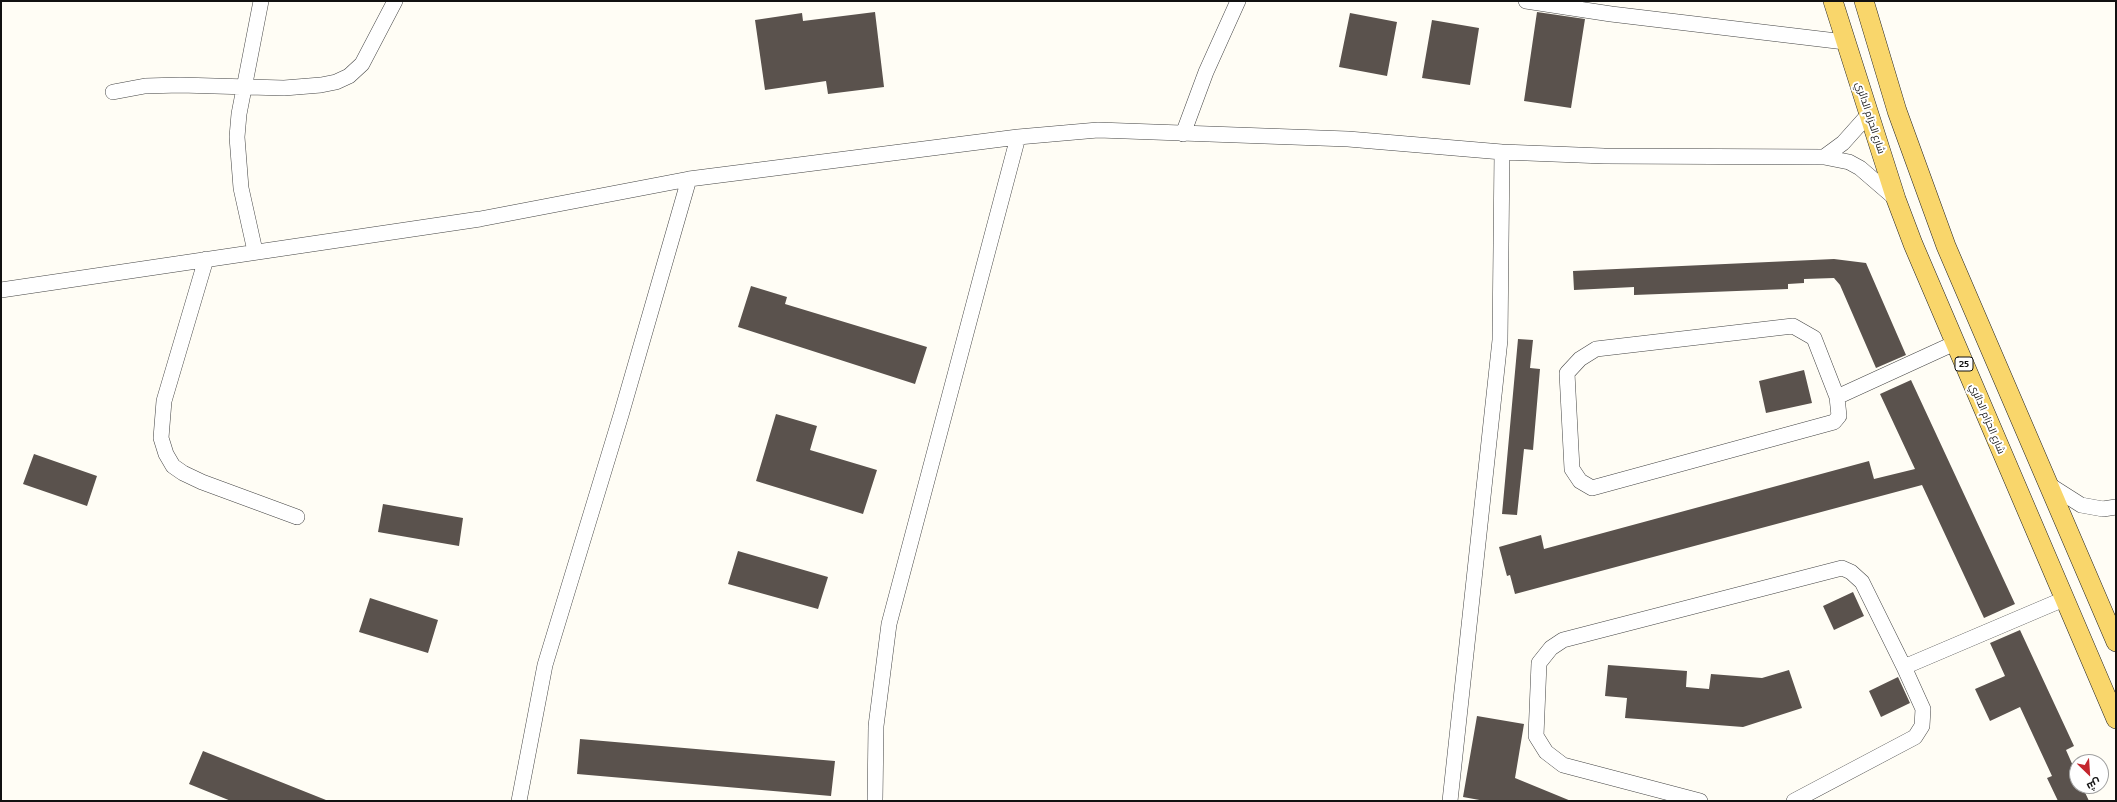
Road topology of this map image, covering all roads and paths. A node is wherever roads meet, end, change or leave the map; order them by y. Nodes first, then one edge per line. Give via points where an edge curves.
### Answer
1 (261, 1) edge
2 (394, 1) edge
3 (1238, 1) edge
4 (1526, 1) edge
5 (1833, 1) edge
6 (1864, 1) edge
7 (1845, 42) junction
8 (244, 87) junction
9 (113, 92) dead end
10 (1868, 115) junction
11 (1183, 134) junction
12 (1018, 137) junction
13 (1502, 152) junction
14 (1824, 157) junction
15 (689, 179) junction
16 (1896, 199) junction
17 (255, 251) junction
18 (206, 259) junction
19 (1, 290) edge
20 (1955, 343) junction
21 (1837, 396) junction
22 (2048, 484) junction
23 (2116, 507) edge
24 (297, 517) dead end
25 (2064, 600) junction
26 (2116, 642) edge
27 (1904, 667) junction
28 (2116, 719) edge
29 (519, 801) edge
30 (875, 801) edge
31 (1450, 801) edge
32 (1700, 801) edge
33 (1794, 801) edge

1 - 8 street
2 - 8 street via 362,64 350,76 321,85
3 - 11 street via 1206,72
4 - 7 street via 1611,14
5 - 7 main road, شارع الحزام الدائري / 25
6 - 22 main road via 1898,111 1946,246
7 - 10 main road, شارع الحزام الدائري / 25
8 - 9 street via 145,86
8 - 17 street via 237,137 238,161
10 - 14 street via 1843,143
10 - 16 main road, شارع الحزام الدائري / 25
11 - 12 street via 1098,130
11 - 13 street via 1348,139
12 - 15 street
12 - 30 street via 889,624 876,726
13 - 14 street via 1604,156
13 - 31 street via 1500,340
14 - 16 street via 1849,162 1860,168
15 - 17 street via 480,219
15 - 29 street via 545,665
16 - 20 main road, شارع الحزام الدائري / 25
17 - 18 street
18 - 19 street
18 - 24 street via 164,401 161,438 166,454 174,466 183,473
20 - 21 street
20 - 25 main road, شارع الحزام الدائري / 25
21 - 21 street via 1839,416 1834,422 1824,426 1592,488 1580,481 1572,468 1567,373 1580,359 1596,349 1793,326 1814,338
22 - 23 street via 2081,505 2103,509
22 - 26 main road
25 - 27 street
25 - 28 main road, شارع الحزام الدائري / 25
27 - 32 street via 1862,582 1842,568 1563,640 1551,648 1539,663 1536,736 1546,752 1563,765
27 - 33 street via 1923,709 1922,726 1915,738

